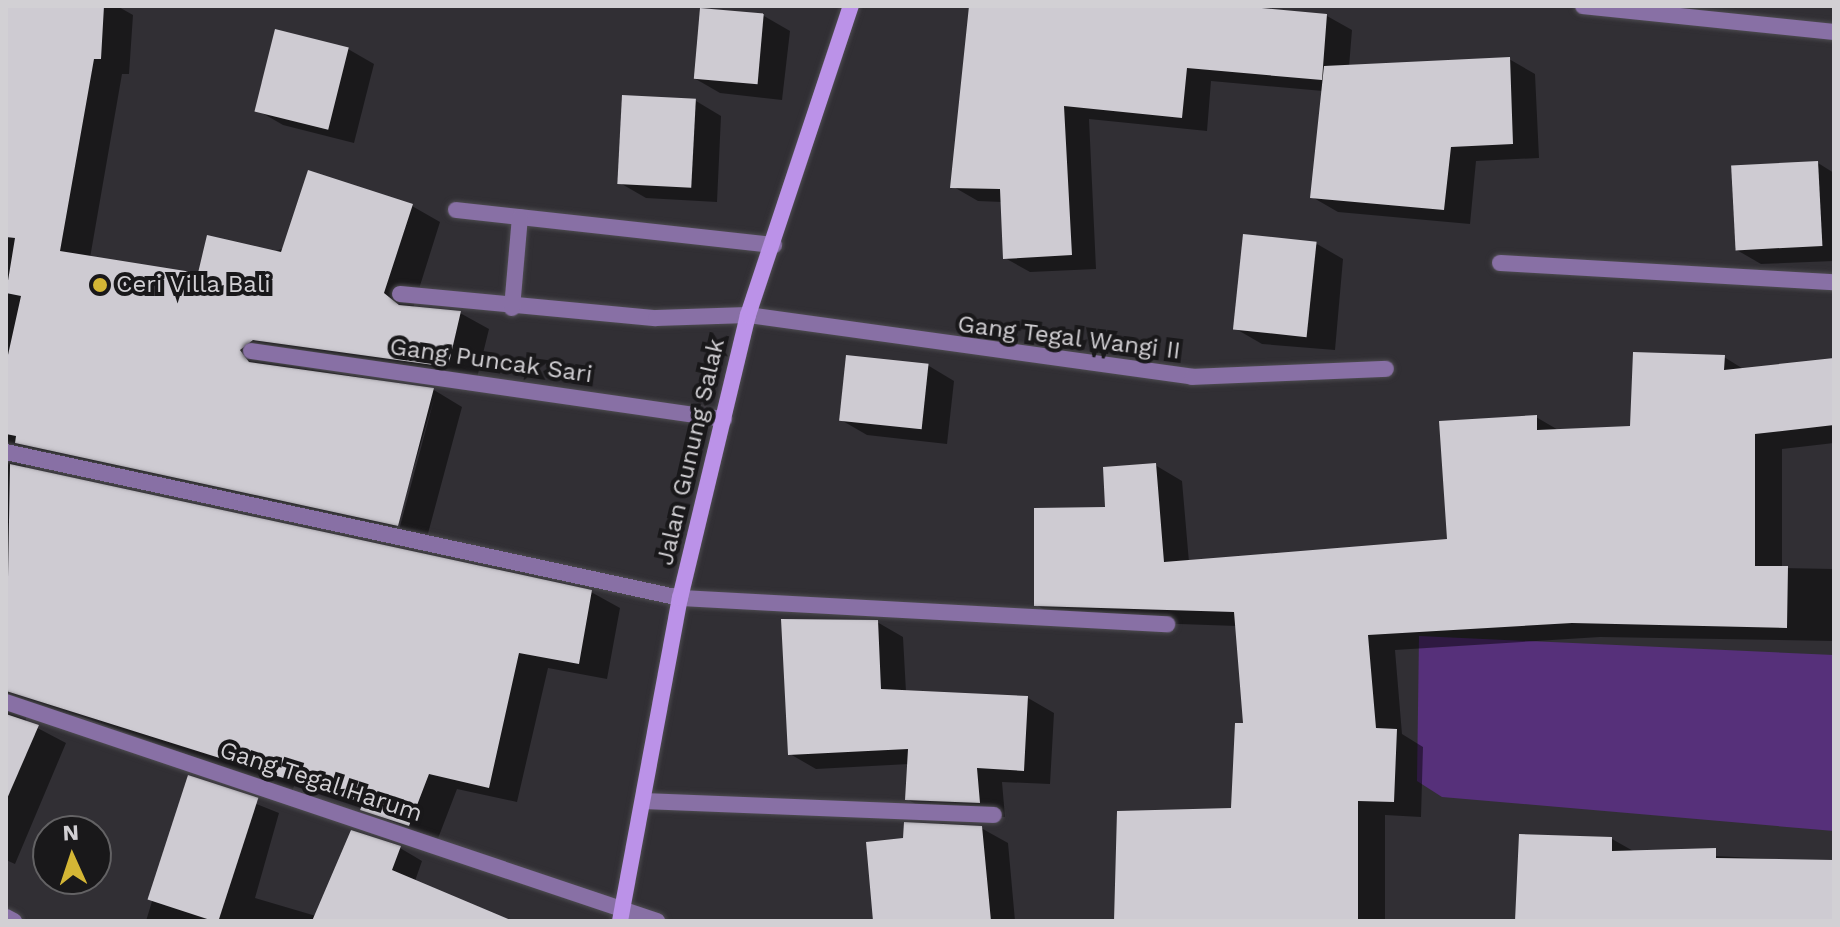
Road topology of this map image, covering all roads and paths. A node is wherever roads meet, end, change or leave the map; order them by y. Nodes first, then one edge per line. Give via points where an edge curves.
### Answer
1 (851, 6) edge
2 (1583, 6) edge
3 (1834, 32) edge
4 (456, 210) dead end
5 (520, 217) junction
6 (774, 245) junction
7 (1500, 263) dead end
8 (1834, 282) edge
9 (400, 294) dead end
10 (512, 308) junction
11 (748, 315) junction
12 (251, 351) dead end
13 (1386, 369) dead end
14 (724, 419) junction
15 (6, 452) edge
16 (680, 598) junction
17 (1167, 624) dead end
18 (6, 702) edge
19 (645, 801) junction
20 (994, 815) dead end
21 (621, 914) edge
22 (6, 917) edge
23 (14, 921) edge
24 (657, 921) edge

1 - 6 main road, Jalan Gunung Salak
2 - 3 street
4 - 5 street
5 - 6 street via 624,223
5 - 10 street
6 - 11 main road, Jalan Gunung Salak
7 - 8 street
9 - 10 street, Gang Tegal Wangi II
10 - 11 street, Gang Tegal Wangi II via 656,318
11 - 13 street, Gang Tegal Wangi II via 1192,377
11 - 14 main road, Jalan Gunung Salak
12 - 14 street, Gang Puncak Sari
14 - 16 main road, Jalan Gunung Salak
15 - 16 street
16 - 17 street
16 - 19 main road, Jalan Gunung Salak
18 - 21 street, Gang Tegal Harum
19 - 20 street
19 - 21 main road, Jalan Gunung Salak
21 - 24 street, Gang Tegal Harum
22 - 23 street

